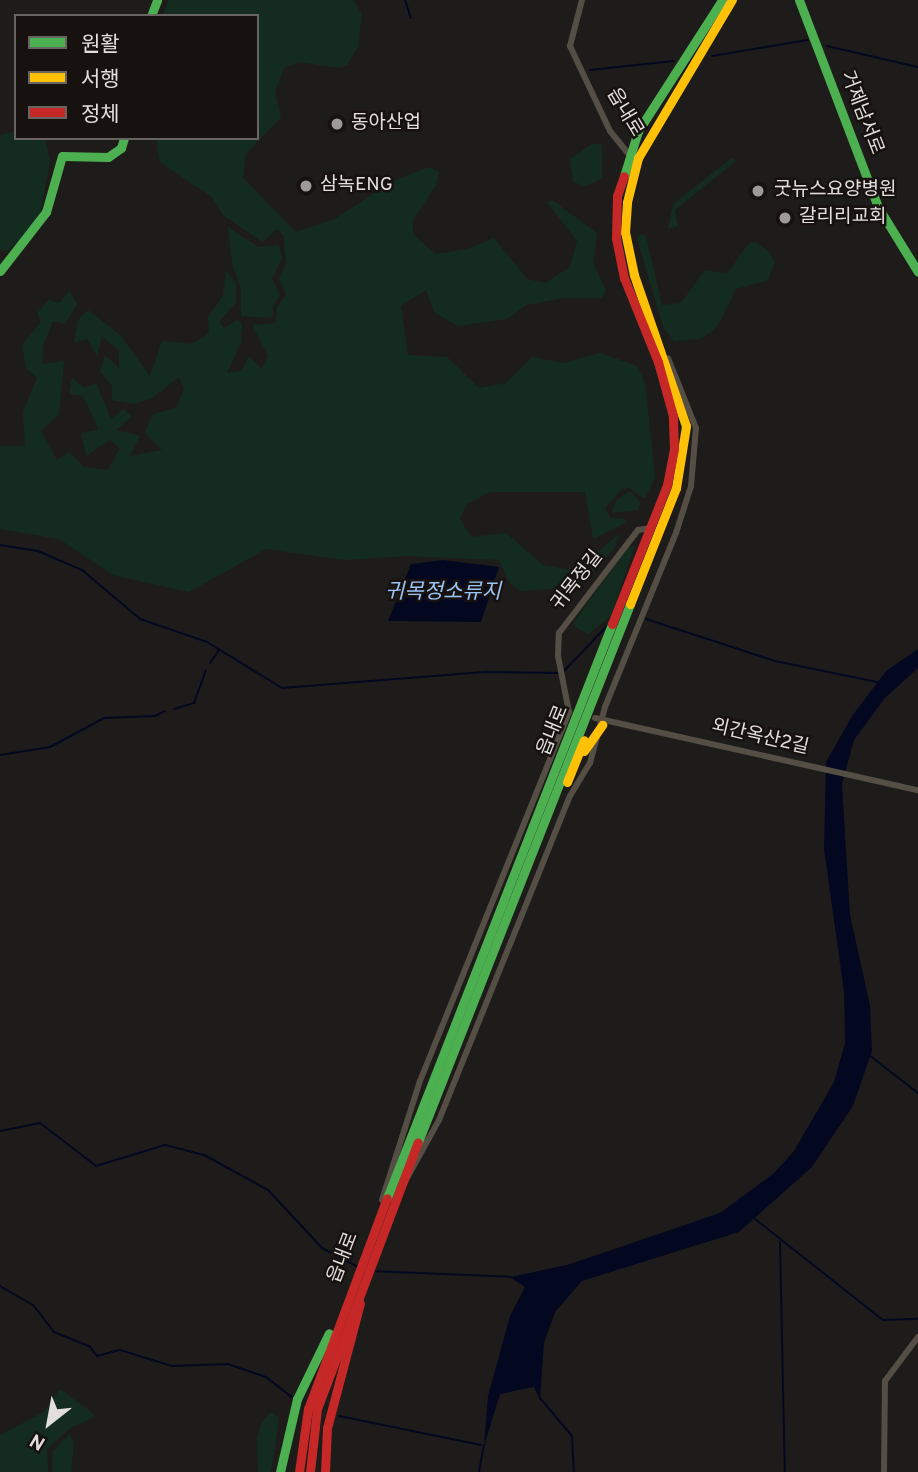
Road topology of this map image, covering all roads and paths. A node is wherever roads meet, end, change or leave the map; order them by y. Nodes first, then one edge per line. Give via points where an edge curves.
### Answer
1 (582, 0) edge
2 (722, 0) edge
3 (732, 0) edge
4 (799, 0) edge
5 (123, 140) edge
6 (628, 153) junction
7 (638, 158) junction
8 (0, 271) edge
9 (918, 272) edge
10 (663, 347) junction
11 (656, 529) junction
12 (592, 715) junction
13 (602, 722) junction
14 (577, 761) junction
15 (918, 789) edge
16 (557, 794) junction
17 (400, 1188) junction
18 (379, 1215) junction
19 (361, 1287) junction
20 (918, 1337) edge
21 (280, 1472) edge
22 (299, 1472) edge
23 (310, 1472) edge
24 (325, 1472) edge
25 (884, 1472) edge

1 - 6 street, 읍내로 via 570,46 610,131
2 - 6 street
3 - 7 street
4 - 9 street, 거제남서로 via 878,207
5 - 8 street via 121,148 108,157 62,156 46,212
6 - 7 street
6 - 11 street, 읍내로 via 617,196 619,258 658,362 674,432
7 - 10 street, 읍내로 via 625,232 634,275
10 - 11 street, 읍내로 via 678,385 686,426 676,488
10 - 13 street via 696,428 691,486
11 - 12 street, 읍내로
11 - 18 street, 읍내로
11 - 18 street, 귀목정길 via 638,530 559,633 560,665 573,709 419,1081
12 - 13 street, 외간옥산2길
12 - 14 street
12 - 16 street, 읍내로
13 - 14 street
13 - 15 street, 외간옥산2길
13 - 17 street via 450,1094
14 - 16 street
16 - 17 street, 읍내로
17 - 19 street, 읍내로
18 - 21 street via 297,1399
18 - 22 street, 읍내로 via 314,1390
19 - 23 street, 읍내로 via 317,1409
19 - 24 street via 327,1428
20 - 25 street via 885,1381

